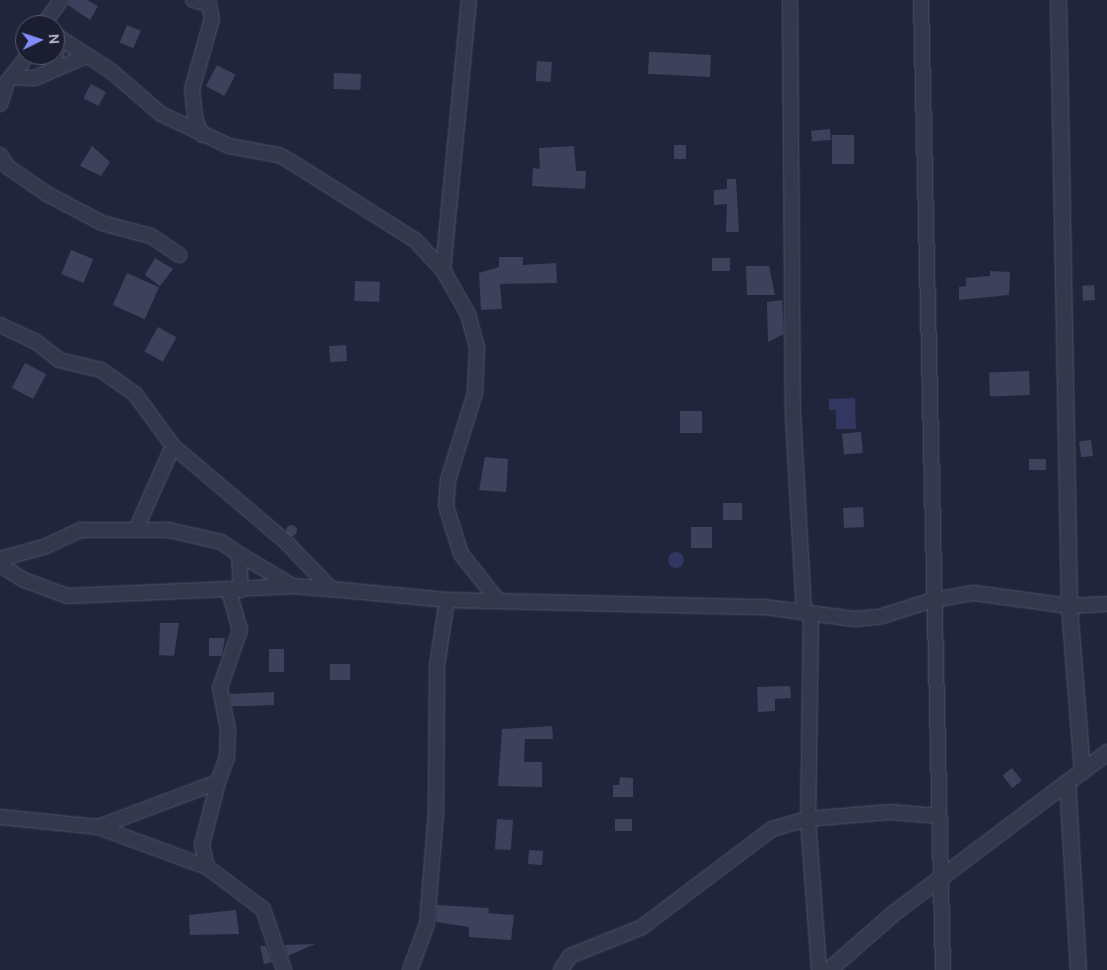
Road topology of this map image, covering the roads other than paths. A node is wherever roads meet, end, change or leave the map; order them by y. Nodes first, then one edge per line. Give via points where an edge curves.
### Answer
1 (60, 0) edge
2 (194, 0) edge
3 (469, 0) edge
4 (790, 0) edge
5 (921, 0) edge
6 (1058, 0) edge
7 (50, 15) edge
8 (65, 42) edge
9 (86, 56) junction
10 (21, 65) edge
11 (52, 65) edge
12 (52, 68) junction
13 (12, 77) junction
14 (0, 104) edge
15 (202, 135) junction
16 (0, 155) edge
17 (179, 255) dead end
18 (443, 270) junction
19 (0, 325) edge
20 (173, 446) junction
21 (137, 527) junction
22 (239, 554) junction
23 (0, 559) edge
24 (0, 565) edge
25 (293, 586) junction
26 (332, 589) junction
27 (235, 590) junction
28 (497, 599) junction
29 (447, 600) junction
30 (933, 600) junction
31 (1107, 604) edge
32 (1069, 606) junction
33 (807, 614) junction
34 (1107, 752) edge
35 (1082, 771) junction
36 (218, 782) junction
37 (1067, 782) junction
38 (938, 816) junction
39 (0, 817) edge
40 (808, 819) junction
41 (98, 827) junction
42 (207, 867) junction
43 (939, 881) junction
44 (284, 970) edge
45 (410, 970) edge
46 (561, 970) edge
47 (819, 970) edge
48 (828, 970) edge
49 (943, 970) edge
50 (1078, 970) edge

1 - 7 street
2 - 15 street via 209,4 212,19 192,89 194,118
3 - 18 street
4 - 33 street via 793,415
5 - 30 street
6 - 32 street
8 - 9 street
9 - 12 street
9 - 15 street via 111,71 161,114
10 - 13 street
11 - 12 street
12 - 13 street via 35,78
13 - 14 street
15 - 18 street via 238,149 279,155 415,240
16 - 17 street via 8,167 47,194 102,223 151,236
18 - 28 street via 468,314 477,348 475,393 448,480 446,506 461,554
19 - 20 street via 35,341 59,360 101,370 135,394
20 - 21 street
20 - 26 street via 286,542
21 - 22 street via 196,534 221,542
21 - 23 street via 80,530 44,547
22 - 25 street
22 - 27 street
24 - 27 street via 24,580 68,596
25 - 26 street
25 - 27 street
26 - 29 street
27 - 36 street via 240,630 220,688 228,730 227,757
28 - 29 street
28 - 33 street via 765,607
29 - 45 street via 437,666 436,813 428,915 423,944
30 - 32 street via 998,593
30 - 33 street via 879,618
30 - 38 street
31 - 32 street
32 - 35 street
33 - 40 street
34 - 35 street
35 - 37 street
36 - 41 street
36 - 42 street via 202,845
37 - 43 street via 1004,826
37 - 50 street
38 - 40 street via 890,812
38 - 43 street
39 - 41 street
40 - 46 street via 772,829 642,927 570,956
40 - 47 street
41 - 42 street
42 - 44 street via 263,908
43 - 48 street via 893,913
43 - 49 street

